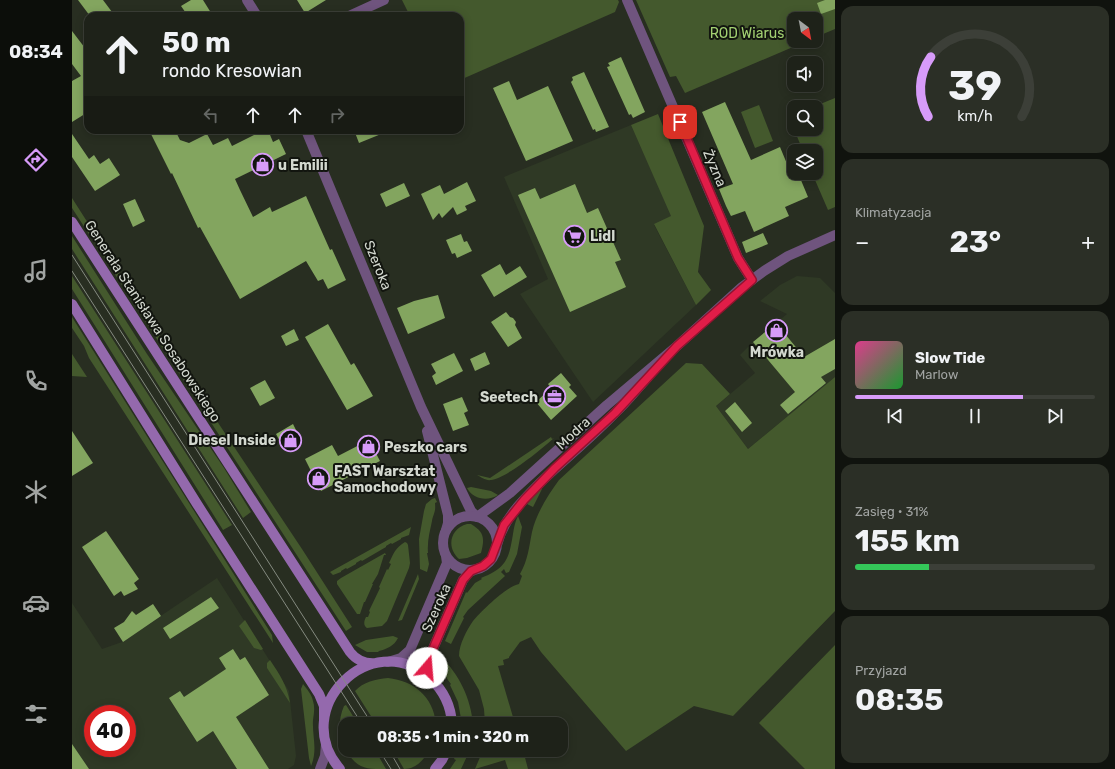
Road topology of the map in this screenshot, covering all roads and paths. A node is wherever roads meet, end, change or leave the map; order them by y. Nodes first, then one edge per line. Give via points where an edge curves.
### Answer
1 (247, 0) edge
2 (384, 0) edge
3 (627, 0) edge
4 (254, 12) edge
5 (358, 12) edge
6 (308, 134) edge
7 (72, 222) edge
8 (835, 235) edge
9 (752, 280) junction
10 (72, 304) edge
11 (677, 346) junction
12 (423, 412) junction
13 (477, 517) junction
14 (446, 530) junction
15 (497, 545) junction
16 (446, 556) junction
17 (474, 570) junction
18 (388, 662) junction
19 (376, 663) junction
20 (435, 683) junction
21 (451, 717) edge
22 (324, 720) junction
23 (326, 744) junction
24 (443, 757) edge
25 (437, 768) edge
26 (320, 769) edge
27 (340, 769) edge

1 - 4 street
2 - 5 street
3 - 9 street, Żyzna via 738,258
6 - 12 street, Szeroka
7 - 19 main road, Generała Stanisława Sosabowskiego via 350,652 361,661
8 - 9 street, Modra via 788,256
9 - 11 street, Modra
10 - 22 main road via 319,694 323,703
11 - 13 street, Modra via 510,493
11 - 15 street, Modra via 615,413 524,500 504,525
12 - 13 street, Szeroka via 471,510
12 - 14 street, Szeroka via 448,515
13 - 14 street via 460,518
13 - 15 street via 491,527
14 - 16 street via 443,541
15 - 17 street via 489,562
16 - 17 street via 457,567
16 - 18 street, Szeroka via 447,563 410,650 401,658
17 - 20 street, Szeroka via 463,580 428,660 428,670
18 - 19 main road
18 - 20 main road via 411,667
19 - 22 main road via 354,672 338,686 328,703
20 - 21 main road via 448,703
22 - 23 main road
23 - 26 street
23 - 27 main road
24 - 25 main road

